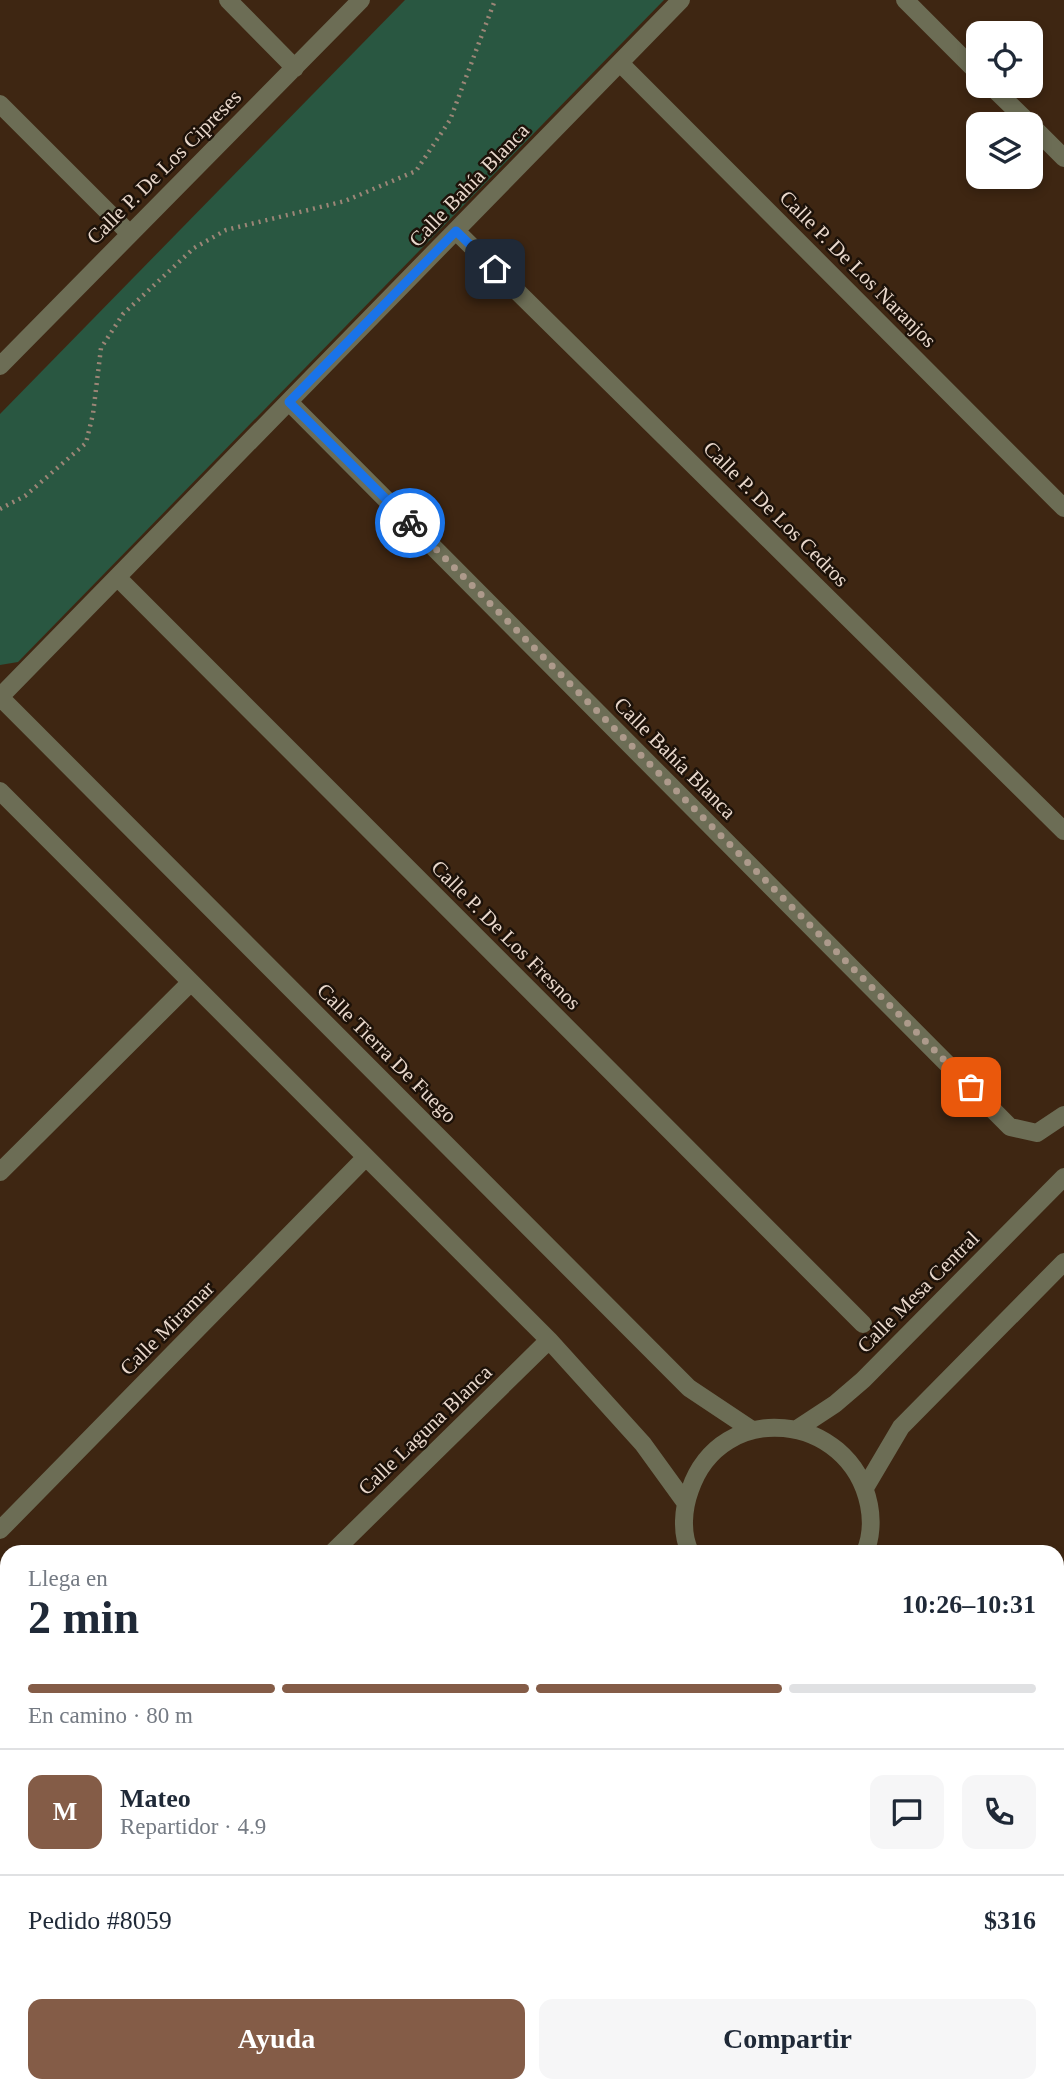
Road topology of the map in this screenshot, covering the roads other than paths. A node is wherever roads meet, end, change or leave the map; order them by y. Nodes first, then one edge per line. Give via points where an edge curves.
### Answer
1 (228, 0) edge
2 (361, 0) edge
3 (681, 0) edge
4 (905, 0) edge
5 (966, 61) edge
6 (620, 63) junction
7 (295, 68) junction
8 (1003, 98) edge
9 (0, 104) edge
10 (1017, 112) edge
11 (1043, 138) edge
12 (1064, 158) edge
13 (456, 231) junction
14 (130, 234) junction
15 (0, 366) edge
16 (289, 402) junction
17 (1064, 508) edge
18 (117, 578) junction
19 (0, 697) edge
20 (0, 791) edge
21 (1064, 831) edge
22 (191, 982) junction
23 (1064, 1115) edge
24 (366, 1157) junction
25 (0, 1172) edge
26 (1064, 1177) edge
27 (1064, 1262) edge
28 (863, 1324) dead end
29 (549, 1340) junction
30 (797, 1429) junction
31 (751, 1430) junction
32 (865, 1488) junction
33 (685, 1502) junction
34 (0, 1530) edge
35 (340, 1545) edge
36 (685, 1545) edge
37 (869, 1545) edge

1 - 7 street
2 - 7 street, Calle P. De Los Cipreses
3 - 6 street, Calle Bahía Blanca
4 - 5 street
6 - 13 street, Calle Bahía Blanca
6 - 17 street, Calle P. De Los Naranjos
7 - 14 street, Calle P. De Los Cipreses
8 - 10 street
9 - 14 street
11 - 12 street
13 - 16 street, Calle Bahía Blanca
13 - 21 street, Calle P. De Los Cedros
14 - 15 street, Calle P. De Los Cipreses
16 - 18 street, Calle Bahía Blanca
16 - 23 street, Calle Bahía Blanca via 1010,1127 1037,1133
18 - 19 street, Calle Bahía Blanca
18 - 28 street, Calle P. De Los Fresnos
19 - 31 street, Calle Tierra De Fuego via 689,1388
20 - 22 street
22 - 24 street
22 - 25 street
24 - 29 street
24 - 34 street, Calle Miramar
26 - 30 street, Calle Mesa Central via 863,1380
27 - 32 street via 901,1427
29 - 33 street via 643,1444
29 - 35 street, Calle Laguna Blanca
30 - 31 street
30 - 32 street via 839,1450 855,1467
31 - 33 street via 728,1440 709,1456 694,1477
32 - 37 street via 871,1516
33 - 36 street

